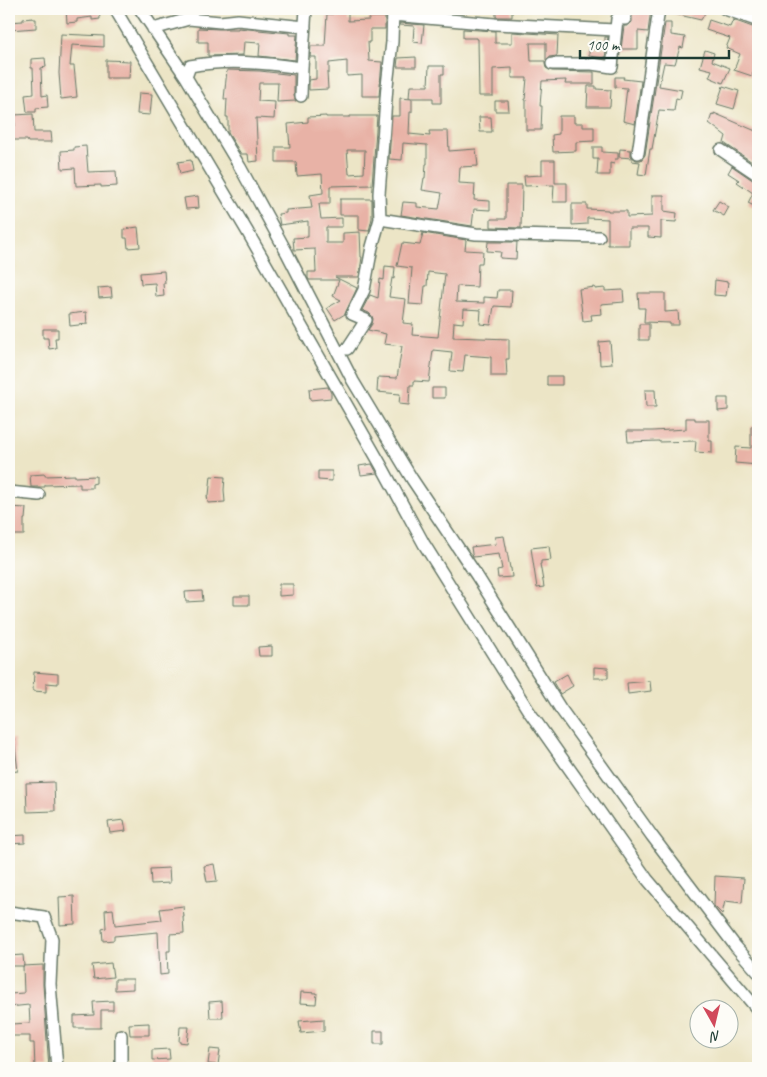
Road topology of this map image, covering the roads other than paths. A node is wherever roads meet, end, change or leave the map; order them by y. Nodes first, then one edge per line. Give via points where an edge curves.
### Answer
1 (115, 9) edge
2 (140, 9) edge
3 (306, 9) edge
4 (625, 9) edge
5 (659, 9) edge
6 (725, 9) edge
7 (392, 12) edge
8 (758, 16) edge
9 (305, 27) junction
10 (153, 28) junction
11 (615, 30) junction
12 (552, 64) dead end
13 (302, 68) junction
14 (186, 77) junction
15 (301, 96) dead end
16 (721, 150) dead end
17 (638, 153) dead end
18 (758, 175) edge
19 (380, 219) junction
20 (599, 237) dead end
21 (347, 349) dead end
22 (9, 492) edge
23 (38, 495) dead end
24 (9, 912) edge
25 (758, 972) edge
26 (758, 1010) edge
27 (121, 1035) dead end
28 (57, 1068) edge
29 (121, 1068) edge

1 - 26 street via 247,231 424,544 528,710 647,879
2 - 10 street
3 - 9 street
4 - 11 street via 625,19 617,19
5 - 17 street
6 - 8 street via 756,20
7 - 11 street via 495,24
7 - 19 street
9 - 10 street via 238,20 189,20
9 - 13 street
10 - 14 street
11 - 12 street via 612,67
13 - 14 street via 275,64 208,63 190,66
13 - 15 street
14 - 25 street via 250,184 353,381 412,479 560,708 736,948
16 - 18 street
19 - 20 street via 476,234
19 - 21 street via 364,290 352,314 366,320
22 - 23 street
24 - 28 street via 44,917 52,939 51,991
27 - 29 street

